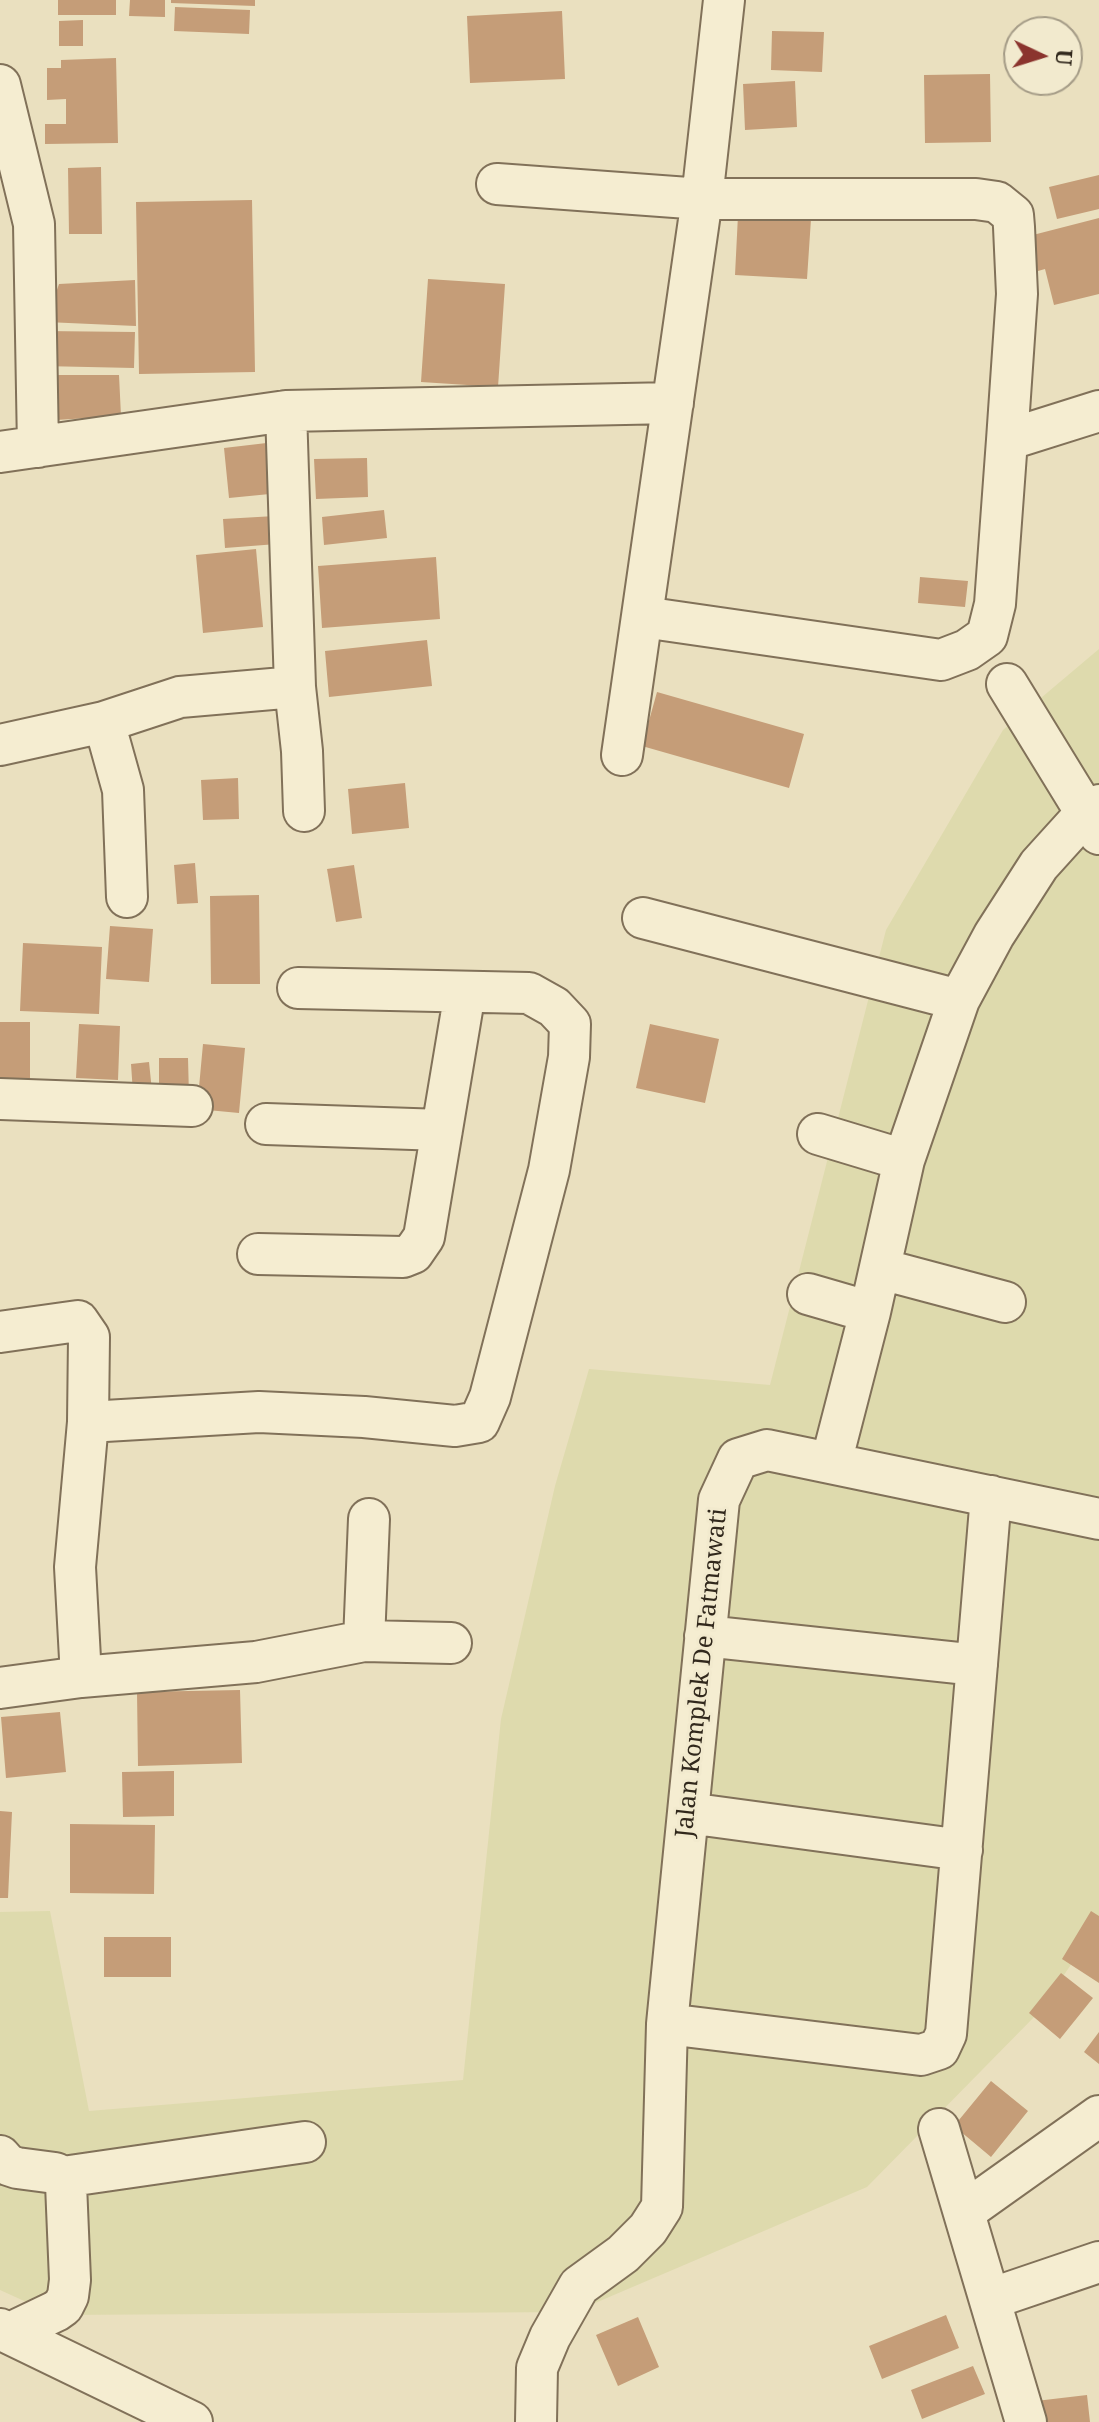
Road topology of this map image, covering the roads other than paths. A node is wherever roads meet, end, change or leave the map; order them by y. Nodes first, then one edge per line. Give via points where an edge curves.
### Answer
1 (724, 0) edge
2 (0, 85) edge
3 (497, 184) dead end
4 (702, 199) junction
5 (673, 403) junction
6 (286, 411) junction
7 (1099, 411) edge
8 (1007, 440) junction
9 (19, 449) edge
10 (643, 617) junction
11 (1007, 684) dead end
12 (295, 687) junction
13 (104, 722) junction
14 (0, 745) edge
15 (622, 755) dead end
16 (304, 811) dead end
17 (1095, 817) edge
18 (127, 897) dead end
19 (643, 918) dead end
20 (298, 988) dead end
21 (465, 992) junction
22 (959, 1000) junction
23 (0, 1099) edge
24 (192, 1106) dead end
25 (266, 1124) dead end
26 (442, 1130) junction
27 (818, 1134) dead end
28 (904, 1160) junction
29 (258, 1254) dead end
30 (881, 1269) junction
31 (808, 1294) dead end
32 (1005, 1302) dead end
33 (870, 1312) junction
34 (0, 1332) edge
35 (88, 1422) junction
36 (831, 1463) junction
37 (991, 1496) junction
38 (369, 1519) dead end
39 (1099, 1519) edge
40 (705, 1636) junction
41 (364, 1641) junction
42 (451, 1643) dead end
43 (977, 1665) junction
44 (81, 1677) junction
45 (0, 1688) edge
46 (688, 1813) junction
47 (962, 1850) junction
48 (667, 2024) junction
49 (1099, 2116) edge
50 (939, 2129) dead end
51 (305, 2142) dead end
52 (0, 2156) edge
53 (63, 2177) junction
54 (964, 2212) junction
55 (1099, 2262) edge
56 (990, 2299) junction
57 (5, 2331) edge
58 (192, 2422) edge
59 (536, 2422) edge
60 (1026, 2422) edge

1 - 4 street
2 - 9 street via 34,224
3 - 4 street
4 - 5 street
4 - 8 street via 976,199 1007,208 1013,215 1017,294
5 - 6 street
5 - 10 street
6 - 9 street
6 - 12 street
7 - 8 street
8 - 10 street via 995,604 987,636 967,650 941,660
10 - 15 street
11 - 17 street
12 - 13 street via 180,697
12 - 16 street
13 - 14 street
13 - 18 street via 123,790
17 - 22 street via 1039,865
19 - 22 street
20 - 21 street
21 - 26 street
21 - 35 street via 529,993 570,1024 549,1170 479,1422 455,1426 259,1412
22 - 28 street
23 - 24 street
25 - 26 street
26 - 29 street via 424,1237 413,1253
27 - 28 street
28 - 30 street
30 - 32 street
30 - 33 street
31 - 33 street
33 - 36 street
34 - 35 street via 78,1321 89,1337
35 - 44 street via 75,1567
36 - 37 street, Jalan Komplek De Fatmawati
36 - 40 street, Jalan Komplek De Fatmawati via 767,1450 738,1459 719,1500
37 - 39 street, Jalan Komplek De Fatmawati
37 - 43 street
38 - 41 street
40 - 43 street
40 - 46 street, Jalan Komplek De Fatmawati
41 - 42 street
41 - 44 street via 256,1662
43 - 47 street
44 - 45 street
46 - 47 street
46 - 48 street, Jalan Komplek De Fatmawati
47 - 48 street via 946,2034 939,2049 921,2055
48 - 59 street, Jalan Komplek De Fatmawati via 662,2207 623,2254 579,2286 537,2368
49 - 54 street
50 - 54 street
51 - 53 street
52 - 53 street via 8,2165
53 - 57 street via 68,2296 56,2311
54 - 56 street
55 - 56 street
56 - 60 street
57 - 58 street

